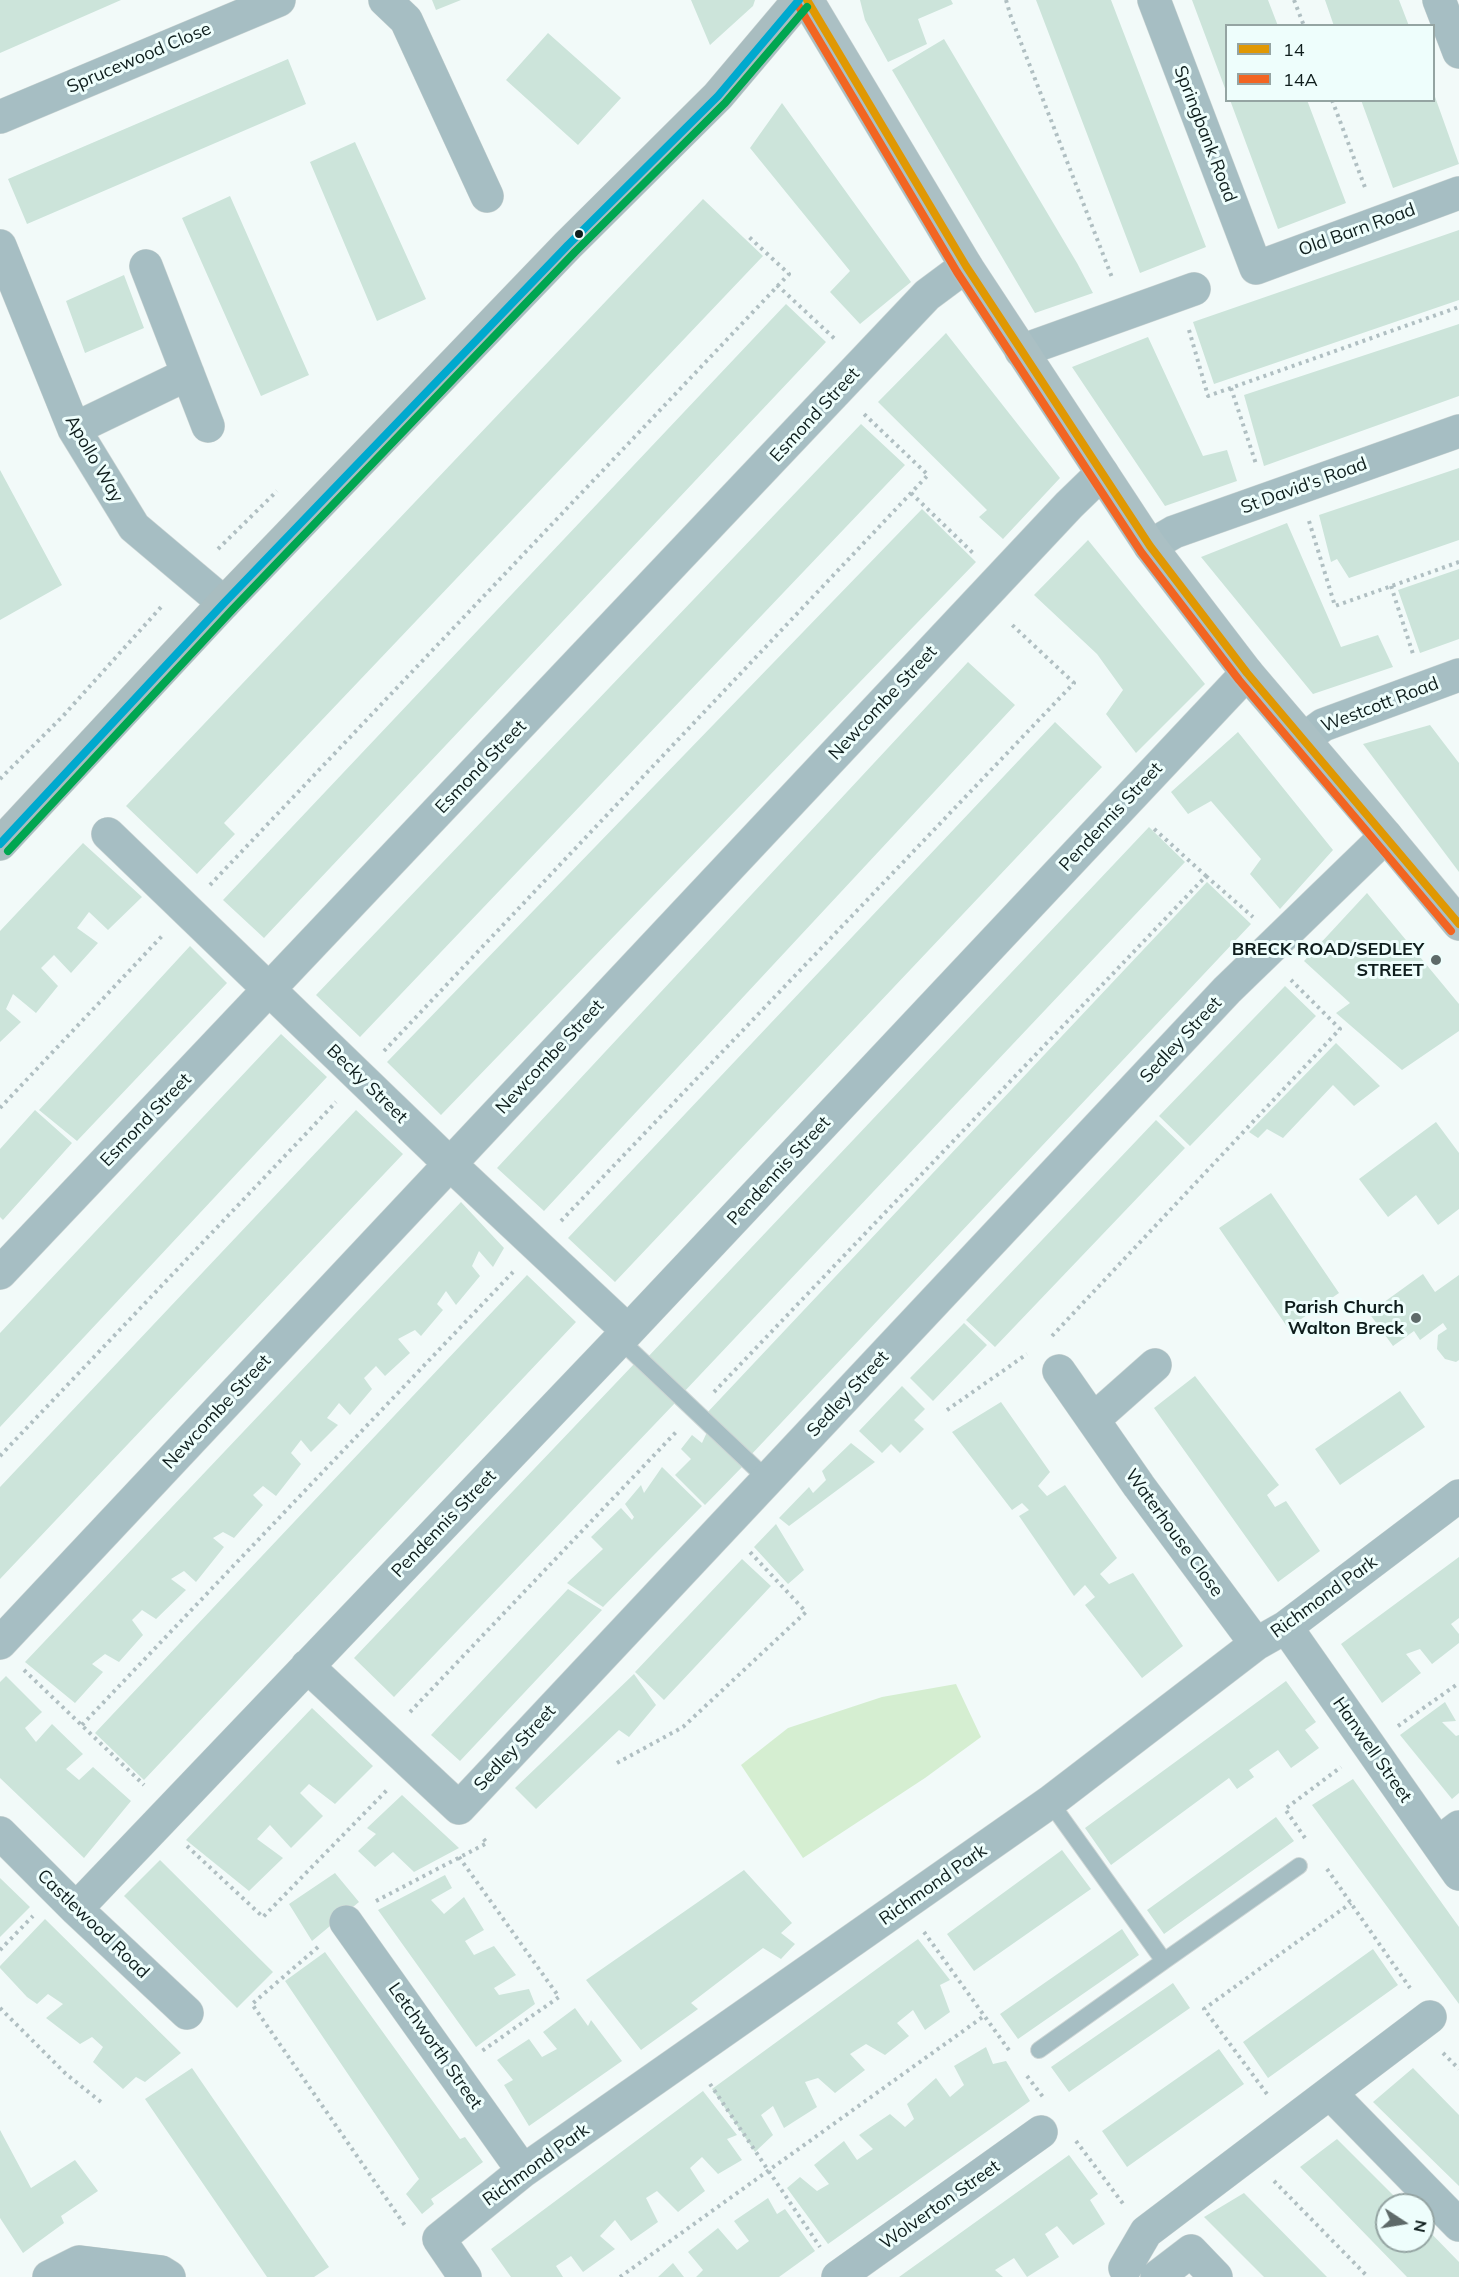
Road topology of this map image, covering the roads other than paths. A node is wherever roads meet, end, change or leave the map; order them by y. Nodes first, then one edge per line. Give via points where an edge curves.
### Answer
1 (279, 0) edge
2 (385, 0) edge
3 (799, 0) edge
4 (807, 0) edge
5 (1154, 0) edge
6 (1439, 0) edge
7 (1459, 52) edge
8 (0, 117) edge
9 (1459, 193) edge
10 (487, 196) dead end
11 (0, 246) edge
12 (146, 266) dead end
13 (966, 266) junction
14 (1256, 268) joint
15 (1186, 292) road end
16 (1021, 351) junction
17 (188, 375) junction
18 (208, 426) dead end
19 (74, 429) junction
20 (1459, 431) edge
21 (1102, 473) junction
22 (1150, 546) junction
23 (224, 603) junction
24 (1247, 673) junction
25 (1459, 675) edge
26 (1304, 739) junction
27 (108, 834) dead end
28 (1386, 836) junction
29 (0, 844) edge
30 (1457, 917) edge
31 (270, 990) junction
32 (450, 1164) junction
33 (0, 1273) edge
34 (624, 1335) junction
35 (1155, 1365) dead end
36 (1059, 1371) dead end
37 (1093, 1420) junction
38 (768, 1480) junction
39 (1459, 1496) edge
40 (1286, 1627) junction
41 (1256, 1644) junction
42 (8, 1652) edge
43 (307, 1666) junction
44 (1050, 1802) junction
45 (0, 1833) edge
46 (1448, 1835) edge
47 (1299, 1866) dead end
48 (1459, 1874) edge
49 (66, 1900) junction
50 (346, 1922) road end
51 (1164, 1961) junction
52 (187, 2013) dead end
53 (1430, 2017) road end
54 (1039, 2050) dead end
55 (1331, 2094) junction
56 (1053, 2123) road end
57 (524, 2171) junction
58 (1459, 2224) edge
59 (1124, 2274) edge
60 (839, 2276) edge
61 (49, 2277) edge
62 (169, 2277) edge
63 (465, 2277) edge
64 (1157, 2277) edge
65 (1216, 2277) edge

1 - 8 street, Sprucewood Close
2 - 10 street via 405,20
3 - 23 highway via 718,96 568,245
4 - 13 main road
5 - 14 street, Springbank Road
6 - 7 street
9 - 14 street, Old Barn Road
11 - 19 street, Apollo Way
12 - 17 street
13 - 16 main road
13 - 31 street, Esmond Street via 927,296
15 - 16 street
16 - 21 main road
17 - 18 street
17 - 19 street
19 - 23 street, Apollo Way via 134,526
20 - 22 street, St David's Road via 1174,532
21 - 22 main road
21 - 32 street, Newcombe Street
22 - 24 main road
23 - 29 highway
24 - 26 main road
24 - 34 street, Pendennis Street
25 - 26 street, Westcott Road via 1323,724
26 - 28 main road
27 - 31 street, Becky Street
28 - 30 main road
28 - 38 street, Sedley Street via 1219,999
31 - 32 street, Becky Street
31 - 33 street, Esmond Street
32 - 34 street, Becky Street via 538,1246
32 - 42 street, Newcombe Street
34 - 38 lane via 695,1412
34 - 43 street, Pendennis Street
35 - 37 street
36 - 37 street, Waterhouse Close
37 - 41 street, Waterhouse Close
38 - 43 street, Sedley Street via 459,1808
39 - 40 street, Richmond Park
40 - 41 street, Richmond Park
40 - 46 street, Hanwell Street via 1370,1747
41 - 44 street, Richmond Park
43 - 49 street, Pendennis Street via 165,1815
44 - 51 lane
44 - 57 street, Richmond Park
45 - 49 street, Castlewood Road
46 - 48 street, Hanwell Street
47 - 51 lane
49 - 52 street, Castlewood Road
50 - 57 street, Letchworth Street
51 - 54 lane
53 - 55 street
55 - 58 street
55 - 59 street via 1146,2232
56 - 60 street, Wolverton Street
57 - 63 street, Richmond Park via 439,2239
61 - 62 street via 79,2262 161,2272
64 - 65 street via 1191,2252

